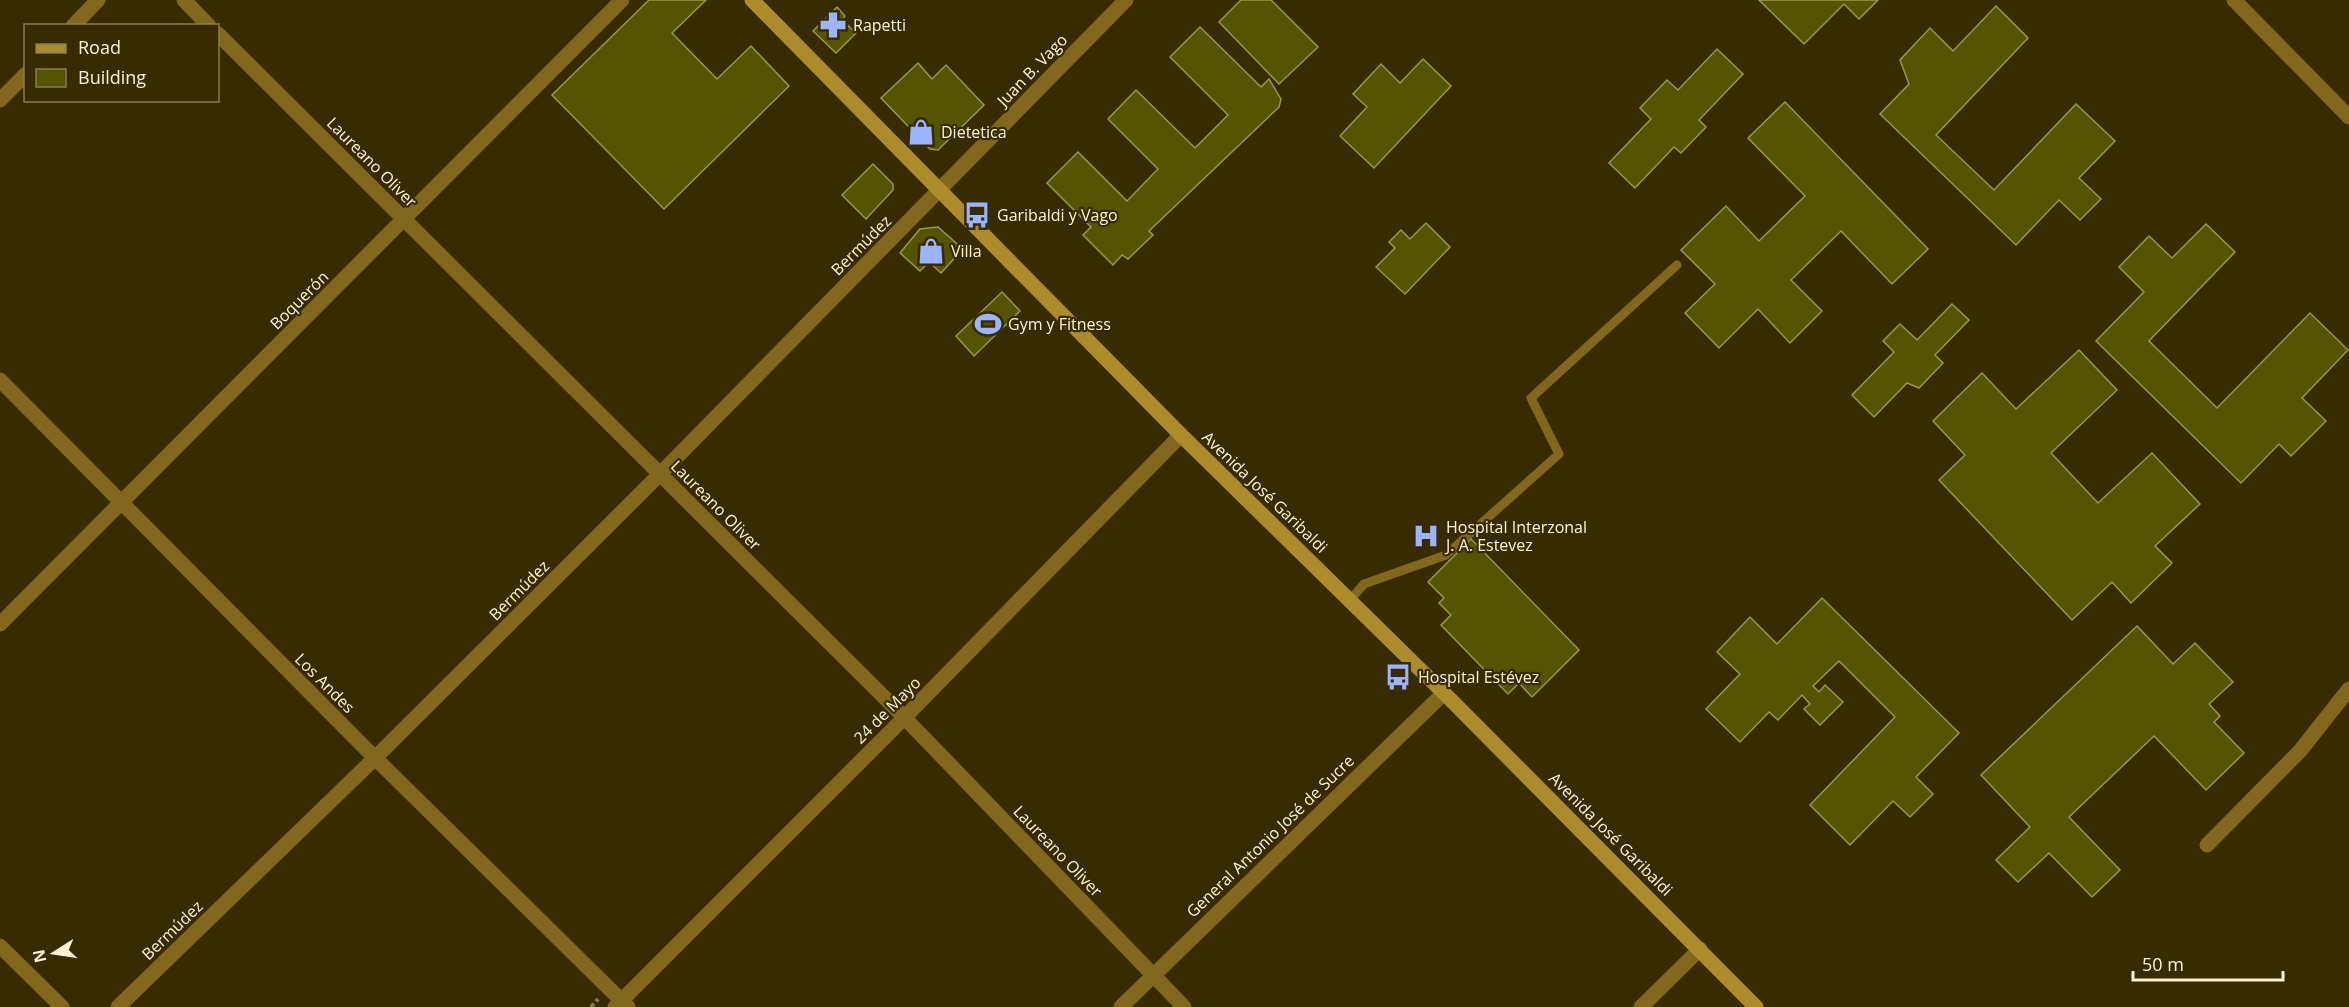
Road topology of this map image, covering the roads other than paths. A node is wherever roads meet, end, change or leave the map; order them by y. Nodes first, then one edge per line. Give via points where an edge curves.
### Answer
1 (98, 0) edge
2 (184, 0) edge
3 (622, 0) edge
4 (752, 0) edge
5 (1126, 0) edge
6 (2234, 0) edge
7 (75, 24) edge
8 (207, 24) edge
9 (219, 35) edge
10 (24, 76) edge
11 (0, 100) edge
12 (2349, 117) edge
13 (939, 191) junction
14 (404, 220) junction
15 (1677, 265) dead end
16 (0, 380) edge
17 (1181, 435) junction
18 (659, 475) junction
19 (122, 503) junction
20 (1350, 600) junction
21 (0, 624) edge
22 (2349, 689) edge
23 (1444, 693) junction
24 (904, 718) junction
25 (375, 758) junction
26 (2207, 845) dead end
27 (0, 946) edge
28 (1700, 949) junction
29 (1153, 975) junction
30 (621, 1005) edge
31 (62, 1007) edge
32 (117, 1007) edge
33 (1122, 1007) edge
34 (1185, 1007) edge
35 (1641, 1007) edge
36 (1756, 1007) edge

1 - 7 street
2 - 8 street
3 - 14 street, Boquerón
4 - 13 main road, Avenida José Garibaldi
5 - 13 street, Juan B. Vago
6 - 12 street
9 - 14 street, Laureano Oliver
10 - 11 street
13 - 17 main road, Avenida José Garibaldi
13 - 18 street, Bermúdez
14 - 18 street, Laureano Oliver
14 - 19 street, Boquerón
15 - 20 lane via 1531,398 1559,454 1446,555 1364,584
16 - 19 street, Los Andes
17 - 20 main road, Avenida José Garibaldi
17 - 24 street, 24 de Mayo
18 - 24 street, Laureano Oliver
18 - 25 street, Bermúdez
19 - 21 street, Boquerón
19 - 25 street, Los Andes
20 - 23 main road, Avenida José Garibaldi
22 - 26 street via 2300,751
23 - 28 main road, Avenida José Garibaldi
23 - 29 street, General Antonio José de Sucre
24 - 29 street, Laureano Oliver
24 - 30 street, 24 de Mayo
25 - 30 street, Los Andes
25 - 32 street, Bermúdez
27 - 31 street
28 - 35 street
28 - 36 main road, Avenida José Garibaldi
29 - 33 street, General Antonio José de Sucre
29 - 34 street, Laureano Oliver

